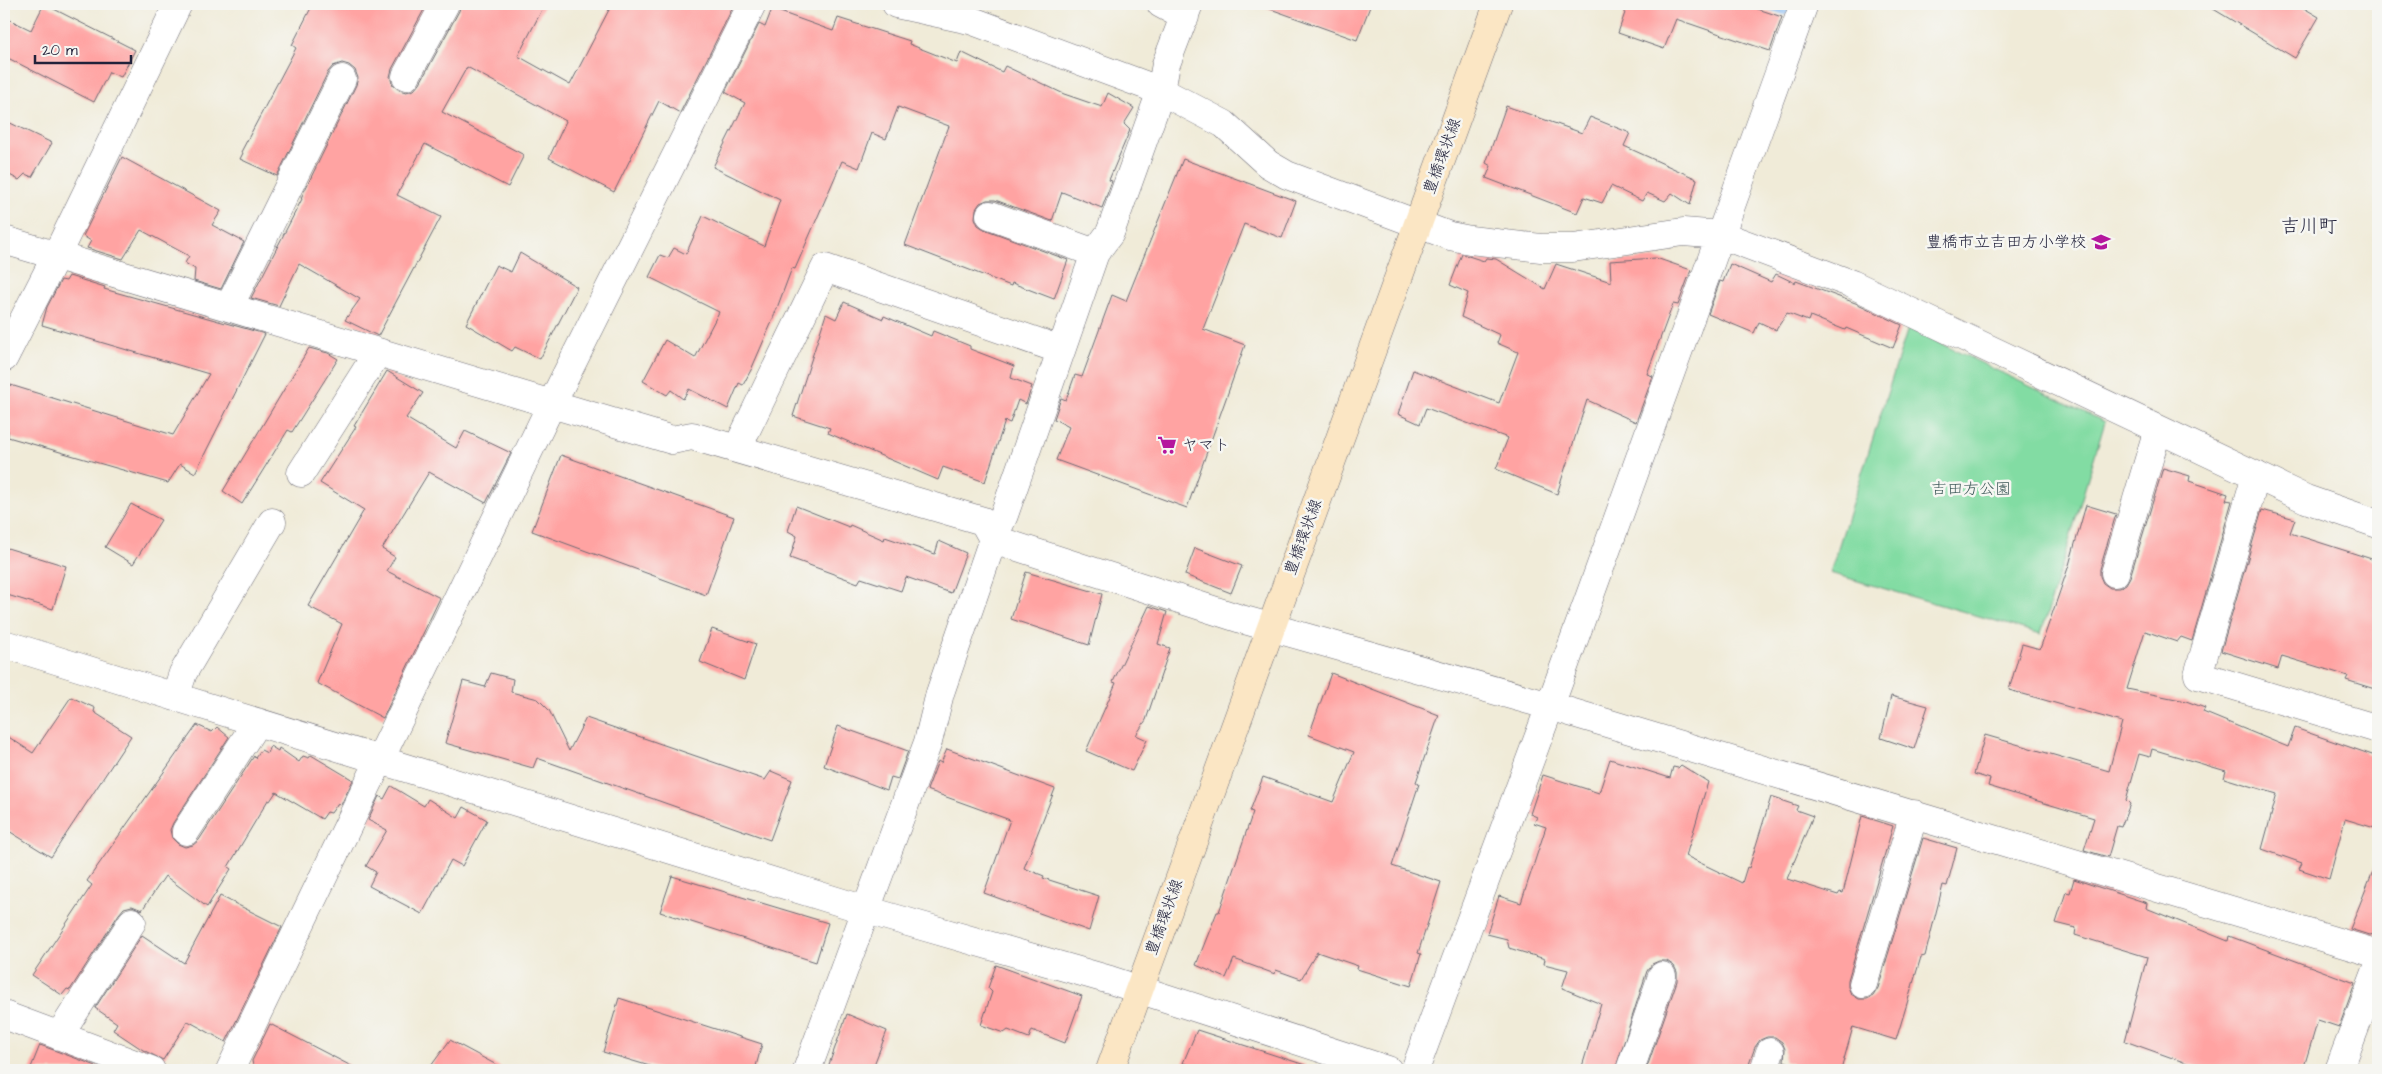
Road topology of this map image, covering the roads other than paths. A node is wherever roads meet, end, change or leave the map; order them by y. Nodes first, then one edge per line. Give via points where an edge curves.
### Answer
1 (178, 4) edge
2 (445, 4) edge
3 (752, 4) edge
4 (896, 4) edge
5 (1161, 4) edge
6 (1498, 4) edge
7 (1804, 4) edge
8 (1187, 10) edge
9 (406, 76) dead end
10 (342, 79) dead end
11 (1161, 91) junction
12 (990, 215) dead end
13 (1418, 224) junction
14 (1721, 234) junction
15 (4, 240) edge
16 (1096, 253) junction
17 (56, 256) junction
18 (229, 308) junction
19 (1061, 350) junction
20 (378, 352) junction
21 (4, 358) edge
22 (552, 403) junction
23 (2158, 429) junction
24 (737, 449) junction
25 (300, 473) dead end
26 (2256, 475) junction
27 (272, 522) dead end
28 (2378, 524) edge
29 (993, 538) junction
30 (2115, 572) dead end
31 (1270, 626) junction
32 (4, 644) edge
33 (176, 697) junction
34 (1550, 706) junction
35 (257, 722) junction
36 (2378, 729) edge
37 (381, 760) junction
38 (1914, 814) junction
39 (186, 831) dead end
40 (866, 910) junction
41 (132, 922) dead end
42 (2378, 954) edge
43 (2378, 967) edge
44 (1662, 976) dead end
45 (1863, 984) dead end
46 (1138, 990) junction
47 (4, 1015) edge
48 (58, 1036) junction
49 (151, 1070) edge
50 (230, 1070) edge
51 (807, 1070) edge
52 (1110, 1070) edge
53 (1388, 1070) edge
54 (1415, 1070) edge
55 (1630, 1070) edge
56 (2339, 1070) edge

1 - 17 street
2 - 9 street
3 - 22 street
4 - 11 street via 970,20
5 - 8 street
6 - 13 main road, 豊橋環状線
7 - 14 street
8 - 11 street via 1166,64
10 - 18 street
11 - 13 street via 1224,124 1268,164 1287,175
11 - 16 street via 1110,233
12 - 16 street
13 - 14 street via 1470,240 1541,248 1574,248 1683,232
13 - 31 main road, 豊橋環状線
14 - 23 street via 1852,284
14 - 34 street
15 - 17 street
16 - 19 street
17 - 18 street
17 - 21 street
18 - 20 street
19 - 24 street via 825,268
19 - 29 street via 1004,515
20 - 22 street
20 - 25 street
22 - 24 street via 672,440 692,436
22 - 37 street
23 - 26 street
23 - 30 street
24 - 29 street via 983,521
26 - 28 street via 2306,499
26 - 36 street via 2198,675
27 - 33 street via 183,673
29 - 31 street
29 - 40 street via 940,693 928,742
31 - 34 street
31 - 46 main road, 豊橋環状線
32 - 33 street
33 - 35 street
34 - 38 street
34 - 54 street
35 - 37 street
35 - 39 street
37 - 40 street
37 - 50 street
38 - 42 street
38 - 45 street
40 - 46 street
40 - 51 street
41 - 48 street
43 - 56 street
44 - 55 street
46 - 52 main road, 豊橋環状線
46 - 53 street
47 - 48 street
48 - 49 street

